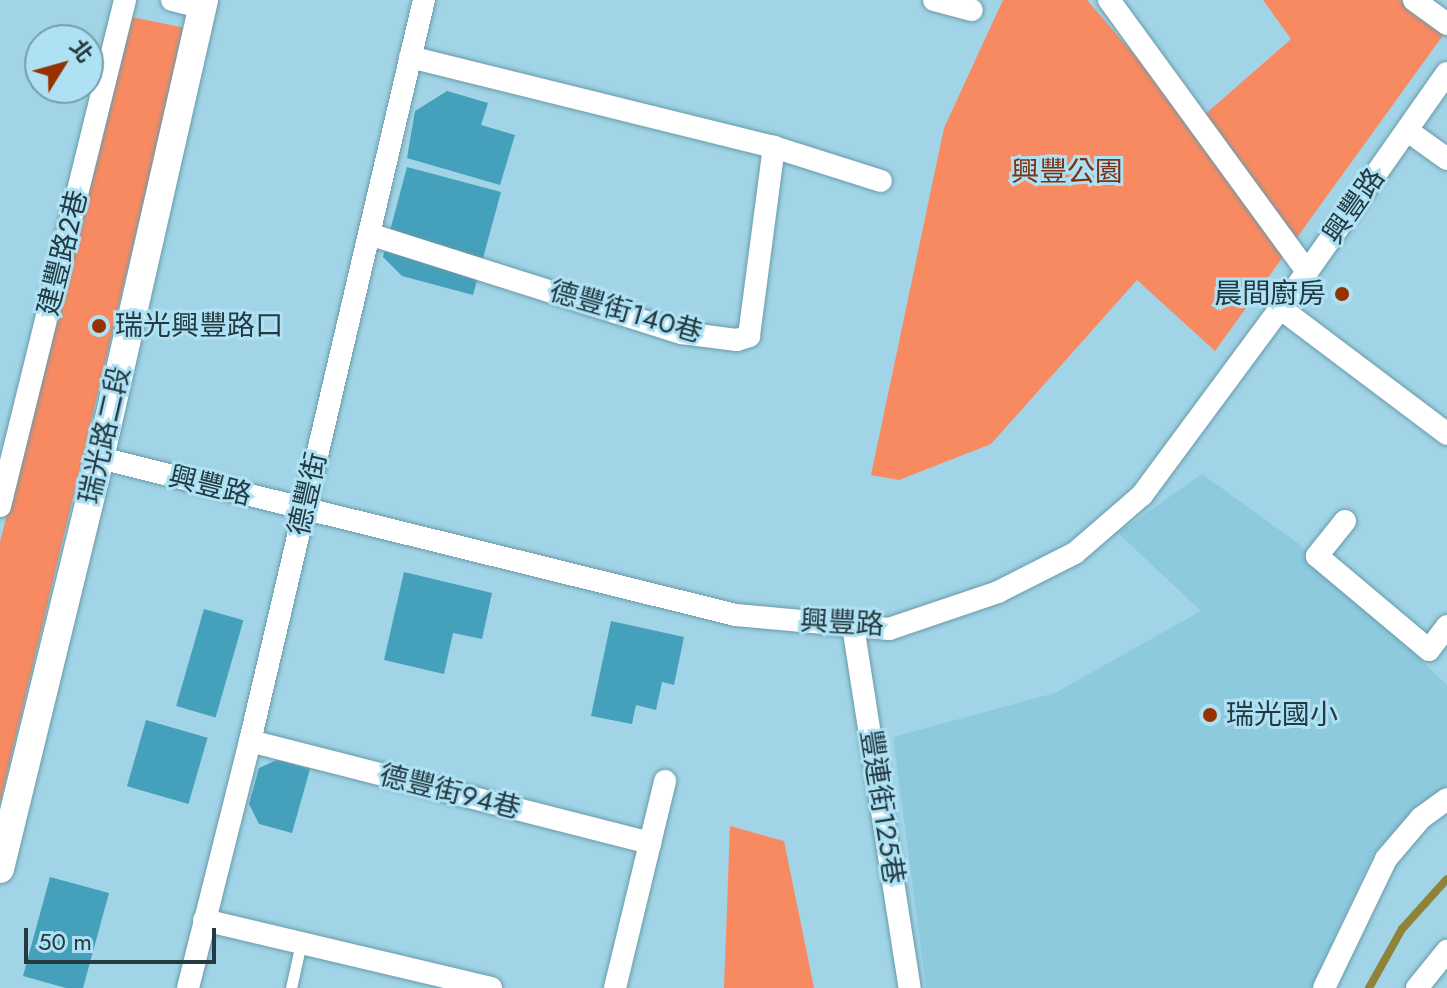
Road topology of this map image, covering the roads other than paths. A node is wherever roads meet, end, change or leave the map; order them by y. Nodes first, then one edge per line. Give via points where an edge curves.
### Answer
1 (125, 0) edge
2 (172, 0) edge
3 (424, 0) edge
4 (934, 0) edge
5 (1109, 0) edge
6 (1414, 0) edge
7 (203, 4) edge
8 (972, 10) dead end
9 (1447, 24) edge
10 (410, 57) junction
11 (1447, 73) edge
12 (1408, 131) junction
13 (774, 147) junction
14 (1447, 159) edge
15 (881, 181) dead end
16 (369, 234) junction
17 (1307, 272) junction
18 (1280, 308) junction
19 (1447, 434) edge
20 (100, 458) junction
21 (0, 506) edge
22 (305, 509) junction
23 (1345, 521) dead end
24 (853, 626) junction
25 (1447, 626) edge
26 (250, 741) junction
27 (665, 781) dead end
28 (1447, 799) edge
29 (650, 843) junction
30 (0, 869) edge
31 (204, 920) junction
32 (301, 943) junction
33 (1447, 951) edge
34 (188, 988) edge
35 (291, 988) edge
36 (491, 988) edge
37 (615, 988) edge
38 (910, 988) edge
39 (1324, 988) edge
40 (1417, 988) edge

1 - 21 street, 建豐路2巷
2 - 7 street
3 - 10 street, 德豐街
4 - 8 street
5 - 17 street
6 - 9 street
7 - 20 street, 瑞光路二段
10 - 13 street
10 - 16 street, 德豐街
11 - 12 street, 興豐路
12 - 14 street
12 - 17 street, 興豐路
13 - 15 street
13 - 16 street, 德豐街140巷 via 749,336 737,340 682,333
16 - 22 street, 德豐街
17 - 18 street, 興豐路
18 - 19 street
18 - 24 street, 興豐路 via 1142,495 1075,553 998,592 889,629
20 - 22 street, 興豐路
20 - 30 street, 瑞光路二段
22 - 24 street, 興豐路 via 736,615
22 - 26 street, 德豐街
23 - 25 street via 1317,556 1429,650
24 - 38 street, 豐連街125巷
26 - 29 street, 德豐街94巷
26 - 31 street, 德豐街
27 - 29 street
28 - 39 street via 1421,818 1386,859
29 - 37 street
31 - 32 street
31 - 34 street, 德豐街
32 - 35 lane
32 - 36 street
33 - 40 street

